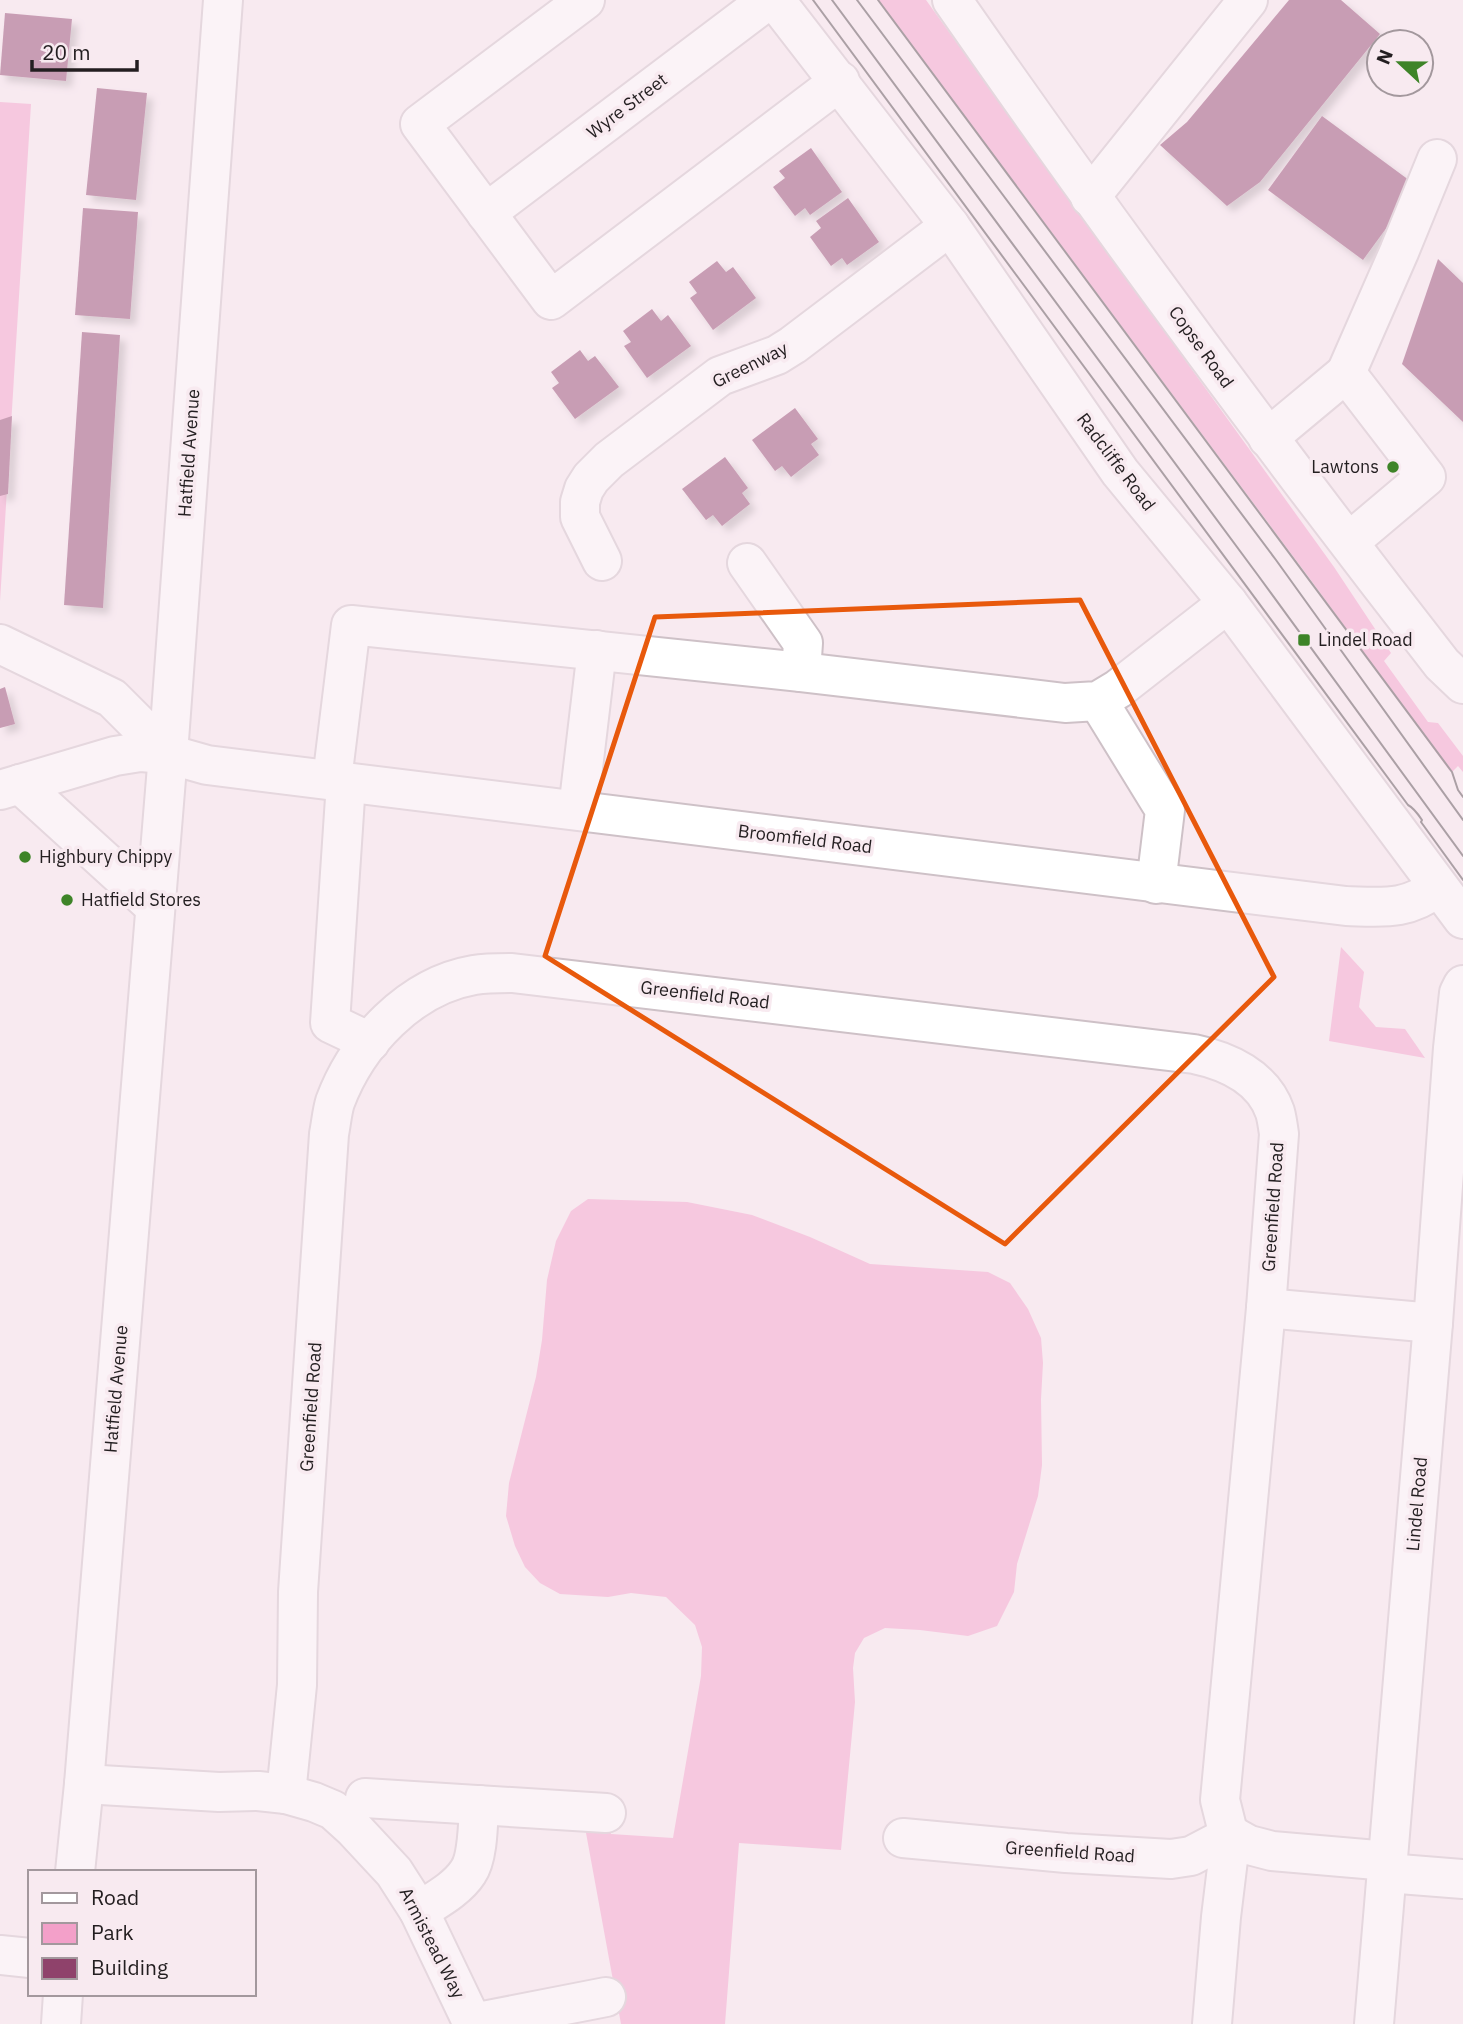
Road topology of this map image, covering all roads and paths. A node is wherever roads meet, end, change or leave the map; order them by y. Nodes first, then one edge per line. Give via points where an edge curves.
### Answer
1 (223, 0) edge
2 (585, 0) edge
3 (768, 0) edge
4 (775, 0) edge
5 (952, 0) edge
6 (1248, 0) edge
7 (839, 81) junction
8 (1437, 159) dead end
9 (1090, 197) junction
10 (485, 213) junction
11 (950, 226) junction
12 (1346, 373) junction
13 (1268, 438) junction
14 (1349, 542) junction
15 (602, 561) dead end
16 (747, 563) dead end
17 (1228, 603) junction
18 (0, 644) edge
19 (597, 650) junction
20 (801, 672) junction
21 (1463, 684) edge
22 (1098, 701) junction
23 (168, 754) junction
24 (339, 782) junction
25 (10, 787) edge
26 (578, 810) junction
27 (1156, 884) junction
28 (1438, 887) junction
29 (155, 906) junction
30 (1463, 919) edge
31 (1463, 985) edge
32 (369, 1042) junction
33 (1266, 1308) junction
34 (1433, 1323) junction
35 (84, 1784) junction
36 (286, 1794) junction
37 (365, 1798) dead end
38 (479, 1805) junction
39 (606, 1813) dead end
40 (1231, 1835) junction
41 (903, 1838) dead end
42 (1387, 1867) junction
43 (75, 1870) edge
44 (1463, 1878) edge
45 (419, 1911) junction
46 (0, 1955) edge
47 (28, 1958) edge
48 (63, 1996) edge
49 (606, 1997) dead end
50 (473, 2023) edge
51 (61, 2024) edge
52 (1212, 2024) edge
53 (1374, 2024) edge

1 - 23 street, Hatfield Avenue
2 - 10 street via 420,124
3 - 10 street, Wyre Street
4 - 7 street, Radcliffe Road
5 - 9 street, Copse Road
6 - 9 street
7 - 10 street via 551,300
7 - 11 street, Radcliffe Road
8 - 12 street
9 - 13 street, Copse Road
11 - 15 street, Greenway via 793,345 720,376 609,460 591,478 580,502 580,517
11 - 17 street, Radcliffe Road via 1120,472
12 - 13 street
12 - 14 street via 1426,477
13 - 14 street, Copse Road
14 - 21 street, Copse Road
16 - 20 street via 803,643
17 - 22 street
17 - 28 street, Radcliffe Road
18 - 23 street via 112,698
19 - 20 street
19 - 24 street via 351,625
19 - 26 street
20 - 22 street via 1065,703
22 - 27 street via 1165,810
23 - 24 street, Broomfield Road via 207,765
23 - 25 street via 115,756
23 - 29 street, Hatfield Avenue
24 - 26 street, Broomfield Road
24 - 32 street via 330,1023
25 - 29 street
26 - 27 street, Broomfield Road
27 - 28 street, Broomfield Road via 1393,908 1422,899
28 - 30 street, Radcliffe Road
29 - 35 street, Hatfield Avenue
31 - 34 street, Lindel Road via 1453,1048
32 - 33 street, Greenfield Road via 393,1015 444,983 512,972 1212,1058 1248,1075 1275,1111 1279,1134
32 - 36 street, Greenfield Road via 349,1070 334,1104 329,1134 298,1592 297,1685
33 - 34 street
33 - 40 street, Greenfield Road via 1220,1800
34 - 42 street, Lindel Road
35 - 36 street
35 - 43 street, Hatfield Avenue
36 - 45 street, Armistead Way via 332,1810 354,1829 394,1872
37 - 38 street
38 - 39 street
38 - 45 street via 470,1871 449,1892
40 - 41 street, Greenfield Road via 1191,1856 1171,1859
40 - 42 street via 1272,1851
40 - 52 street
42 - 44 street
42 - 53 street, Lindel Road
45 - 50 street, Armistead Way
46 - 47 street
48 - 51 street
49 - 50 street

